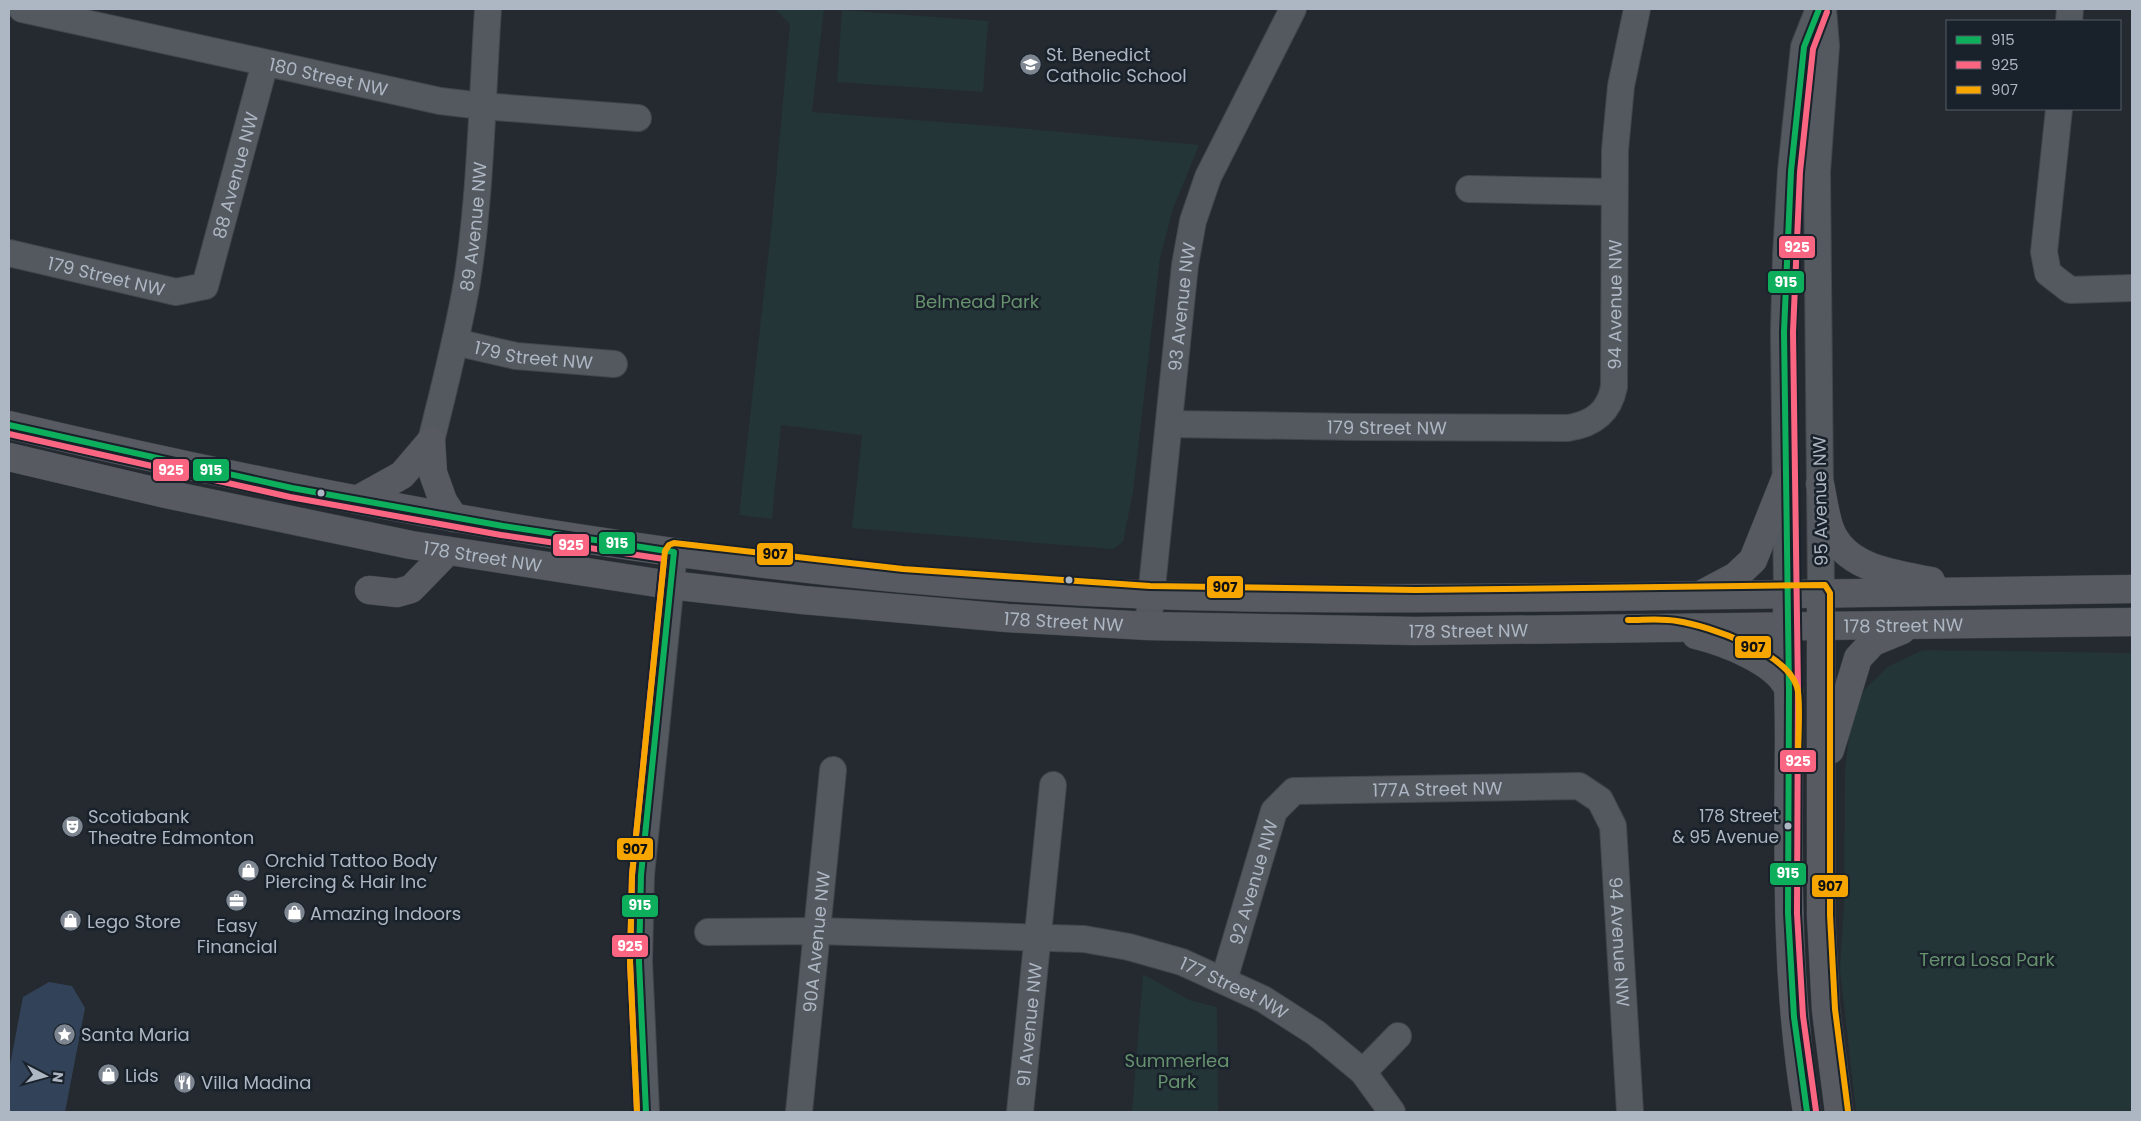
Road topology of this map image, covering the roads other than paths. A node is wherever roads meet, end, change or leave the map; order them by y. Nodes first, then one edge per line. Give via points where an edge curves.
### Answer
1 (22, 9) edge
2 (488, 9) edge
3 (1293, 9) edge
4 (1637, 9) edge
5 (1819, 9) edge
6 (1824, 9) edge
7 (265, 63) junction
8 (482, 106) junction
9 (2059, 110) edge
10 (638, 118) dead end
11 (1469, 189) dead end
12 (1614, 192) junction
13 (9, 253) edge
14 (205, 286) joint
15 (2132, 288) edge
16 (456, 342) junction
17 (614, 364) dead end
18 (1601, 415) joint
19 (9, 424) edge
20 (1170, 424) junction
21 (431, 441) junction
22 (9, 457) edge
23 (1785, 480) junction
24 (1820, 484) junction
25 (357, 500) junction
26 (454, 518) junction
27 (448, 551) junction
28 (674, 552) junction
29 (670, 585) junction
30 (2132, 589) edge
31 (369, 590) dead end
32 (1982, 591) junction
33 (1821, 593) junction
34 (1787, 594) junction
35 (1150, 595) junction
36 (1696, 596) junction
37 (2132, 622) edge
38 (1820, 625) junction
39 (1148, 626) junction
40 (1787, 626) junction
41 (1913, 626) junction
42 (1665, 628) junction
43 (1789, 690) junction
44 (834, 770) dead end
45 (1821, 779) junction
46 (1053, 785) dead end
47 (1580, 786) joint
48 (1294, 791) joint
49 (817, 931) junction
50 (708, 932) dead end
51 (1038, 937) junction
52 (1224, 980) junction
53 (1398, 1036) dead end
54 (1363, 1072) junction
55 (646, 1112) edge
56 (799, 1112) edge
57 (1020, 1112) edge
58 (1392, 1112) edge
59 (1630, 1112) edge
60 (1807, 1112) edge
61 (1839, 1112) edge

1 - 7 street, 180 Street NW
2 - 8 street, 89 Avenue NW
3 - 20 street, 93 Avenue NW via 1221,148 1200,197 1185,265
4 - 12 street, 94 Avenue NW via 1619,104
5 - 23 street, 95 Avenue NW via 1804,47 1791,171 1784,332
6 - 24 street, 95 Avenue NW via 1826,46 1817,172
7 - 8 street, 180 Street NW
7 - 14 street, 88 Avenue NW
8 - 10 street, 180 Street NW
8 - 16 street, 89 Avenue NW via 472,242
9 - 15 street via 2044,252 2048,273 2070,290
11 - 12 street
12 - 18 street, 94 Avenue NW via 1614,387 1612,398
13 - 14 street, 179 Street NW via 176,292
16 - 17 street, 179 Street NW via 516,356
16 - 21 street, 89 Avenue NW
18 - 20 street, 179 Street NW via 1585,424 1568,428
19 - 25 main road, 178 Street NW
20 - 35 street, 93 Avenue NW
21 - 25 main road via 402,475
21 - 26 main road via 433,473
22 - 27 main road, 178 Street NW via 285,520
23 - 34 street, 95 Avenue NW
23 - 36 main road via 1753,560 1730,580
24 - 32 main road via 1830,529 1842,550 1853,558 1888,573
24 - 33 street, 95 Avenue NW
25 - 26 main road, 178 Street NW
26 - 28 main road, 178 Street NW
27 - 29 main road, 178 Street NW
27 - 31 main road via 411,589 397,593
28 - 29 street
28 - 35 main road, 178 Street NW via 902,578
29 - 39 main road, 178 Street NW via 900,609
29 - 55 street via 641,875 639,962
30 - 32 main road, 178 Street NW
32 - 33 main road, 178 Street NW
33 - 34 main road, 178 Street NW
33 - 38 main road, 95 Avenue NW
34 - 36 main road, 178 Street NW
34 - 40 main road, 95 Avenue NW
35 - 36 main road, 178 Street NW via 1416,599
35 - 39 street, 93 Avenue NW
37 - 41 main road, 178 Street NW
38 - 40 main road, 178 Street NW
38 - 41 main road, 178 Street NW
38 - 45 main road, 95 Avenue NW
39 - 42 main road, 178 Street NW via 1415,632
40 - 42 main road, 178 Street NW
40 - 43 main road, 95 Avenue NW
41 - 45 main road via 1873,642 1858,658
42 - 43 main road via 1724,643 1752,656 1776,673
43 - 60 main road, 95 Avenue NW via 1788,914 1794,1017
44 - 49 street, 90A Avenue NW
45 - 61 main road, 95 Avenue NW via 1826,1010
46 - 51 street
47 - 48 street, 177A Street NW
47 - 59 street, 94 Avenue NW via 1600,800 1613,826
48 - 52 street, 92 Avenue NW via 1274,811
49 - 50 street, 177 Street NW
49 - 51 street, 177 Street NW
49 - 56 street, 90A Avenue NW
51 - 52 street, 177 Street NW via 1084,939 1129,947 1182,962
51 - 57 street, 91 Avenue NW
52 - 54 street, 177 Street NW via 1263,999 1316,1033
53 - 54 street
54 - 58 street

